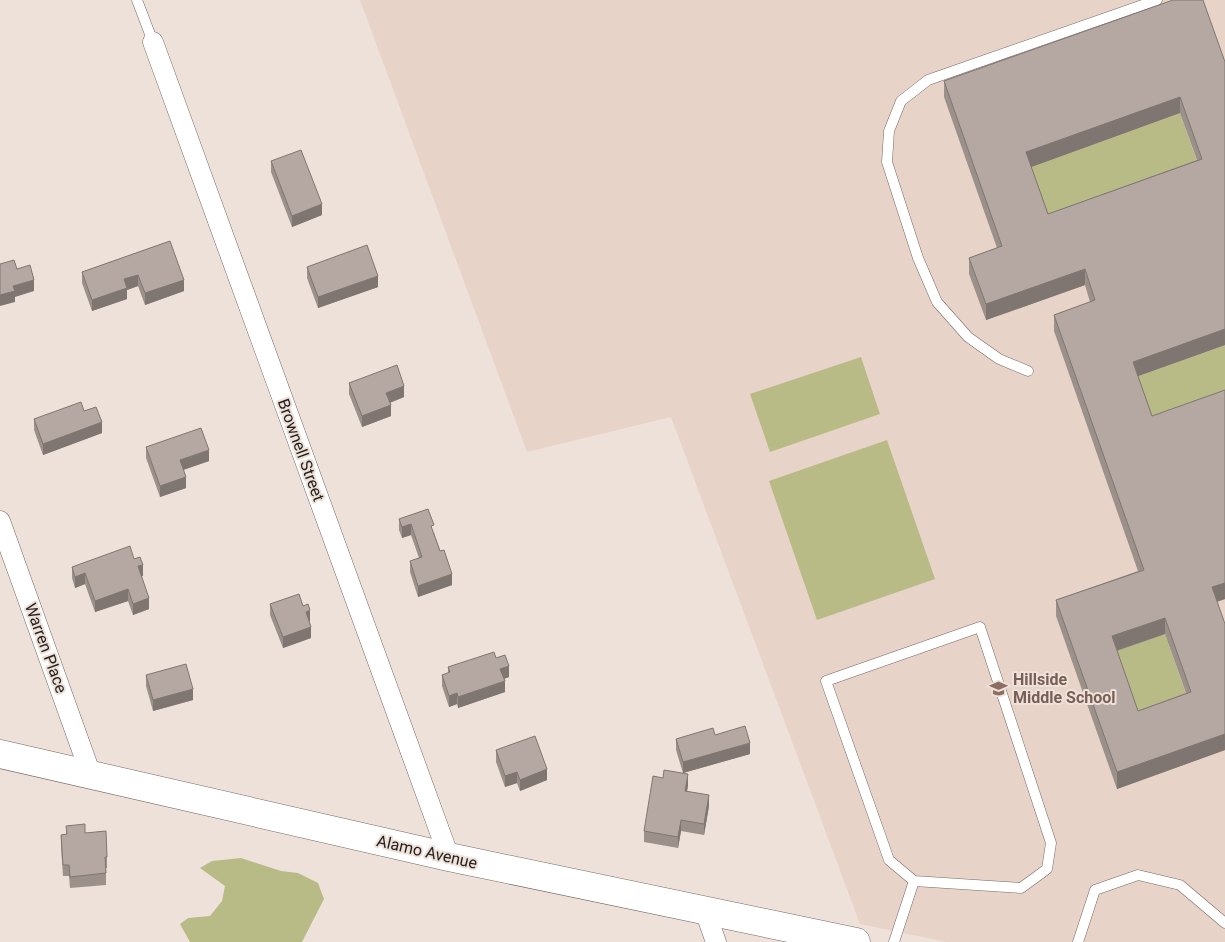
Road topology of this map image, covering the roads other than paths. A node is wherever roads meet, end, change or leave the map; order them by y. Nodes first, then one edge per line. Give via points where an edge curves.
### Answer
1 (137, 0) edge
2 (1157, 0) edge
3 (153, 42) joint
4 (1028, 371) dead end
5 (0, 521) edge
6 (0, 754) edge
7 (91, 774) junction
8 (449, 857) junction
9 (914, 881) junction
10 (705, 911) junction
11 (1225, 923) edge
12 (716, 942) edge
13 (856, 942) edge
14 (894, 942) edge
15 (1078, 942) edge

1 - 3 lane
2 - 4 lane via 928,80 902,101 889,131 887,162 918,258 937,302 968,338 999,358
3 - 8 street, Brownell Street
5 - 7 street, Warren Place
6 - 7 street, Alamo Avenue
7 - 8 street, Alamo Avenue
8 - 10 street, Alamo Avenue
9 - 9 lane via 889,860 826,680 980,627 1051,843 1047,869 1021,888
9 - 14 lane
10 - 12 street
10 - 13 street, Alamo Avenue
11 - 15 lane via 1180,885 1138,875 1096,890

